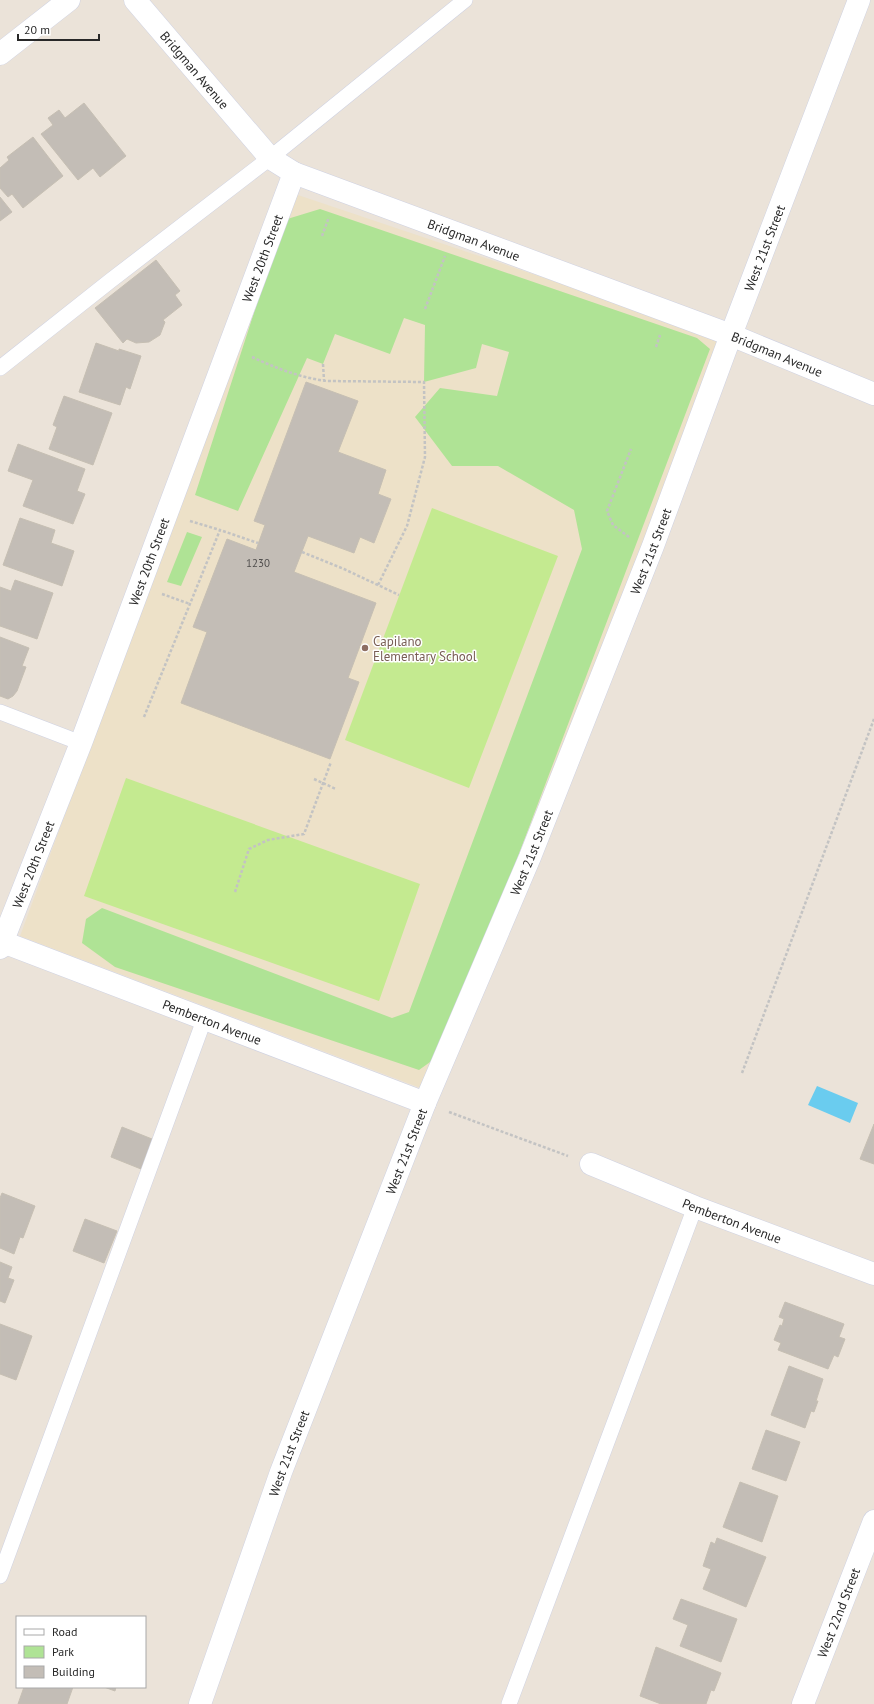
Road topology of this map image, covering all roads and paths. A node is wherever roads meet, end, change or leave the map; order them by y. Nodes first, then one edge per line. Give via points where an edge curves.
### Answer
1 (69, 0) edge
2 (135, 0) edge
3 (465, 0) edge
4 (858, 0) edge
5 (0, 54) edge
6 (270, 158) junction
7 (294, 173) junction
8 (329, 217) dead end
9 (322, 236) dead end
10 (445, 255) dead end
11 (425, 309) dead end
12 (731, 336) junction
13 (250, 356) dead end
14 (323, 364) dead end
15 (0, 368) edge
16 (324, 380) junction
17 (874, 394) edge
18 (631, 449) dead end
19 (187, 520) dead end
20 (220, 530) junction
21 (631, 538) dead end
22 (258, 544) dead end
23 (302, 552) dead end
24 (378, 585) junction
25 (157, 592) dead end
26 (399, 595) dead end
27 (190, 604) junction
28 (0, 712) edge
29 (144, 718) dead end
30 (874, 719) edge
31 (81, 743) junction
32 (330, 762) dead end
33 (314, 779) dead end
34 (322, 784) junction
35 (336, 789) dead end
36 (235, 892) dead end
37 (1, 944) edge
38 (204, 1020) junction
39 (742, 1073) dead end
40 (425, 1103) junction
41 (591, 1164) joint
42 (695, 1207) junction
43 (874, 1274) edge
44 (874, 1521) edge
45 (0, 1576) edge
46 (200, 1704) edge
47 (509, 1704) edge
48 (804, 1704) edge

1 - 5 street
2 - 6 street, Bridgman Avenue
3 - 6 lane
4 - 12 street, West 21st Street
6 - 7 street, Bridgman Avenue
6 - 15 lane
7 - 12 street, Bridgman Avenue
7 - 31 street, West 20th Street
8 - 9 path
10 - 11 path
12 - 17 street, Bridgman Avenue
12 - 40 street, West 21st Street via 653,546 530,857
13 - 16 path via 272,366
14 - 16 path
16 - 24 path via 424,382 425,457 407,526
18 - 21 path via 608,511 613,525
19 - 20 path
20 - 22 path
20 - 27 path
23 - 24 path
24 - 26 path
25 - 27 path
27 - 29 path
28 - 31 lane
30 - 39 path
31 - 37 street, West 20th Street
32 - 34 path
33 - 34 path
34 - 35 path
34 - 36 path via 304,834 268,840 249,849
37 - 38 street, Pemberton Avenue
38 - 40 street, Pemberton Avenue
38 - 45 lane
40 - 41 path
40 - 46 street, West 21st Street via 281,1472
41 - 42 street, Pemberton Avenue
42 - 43 street, Pemberton Avenue
42 - 47 lane
44 - 48 street, West 22nd Street

